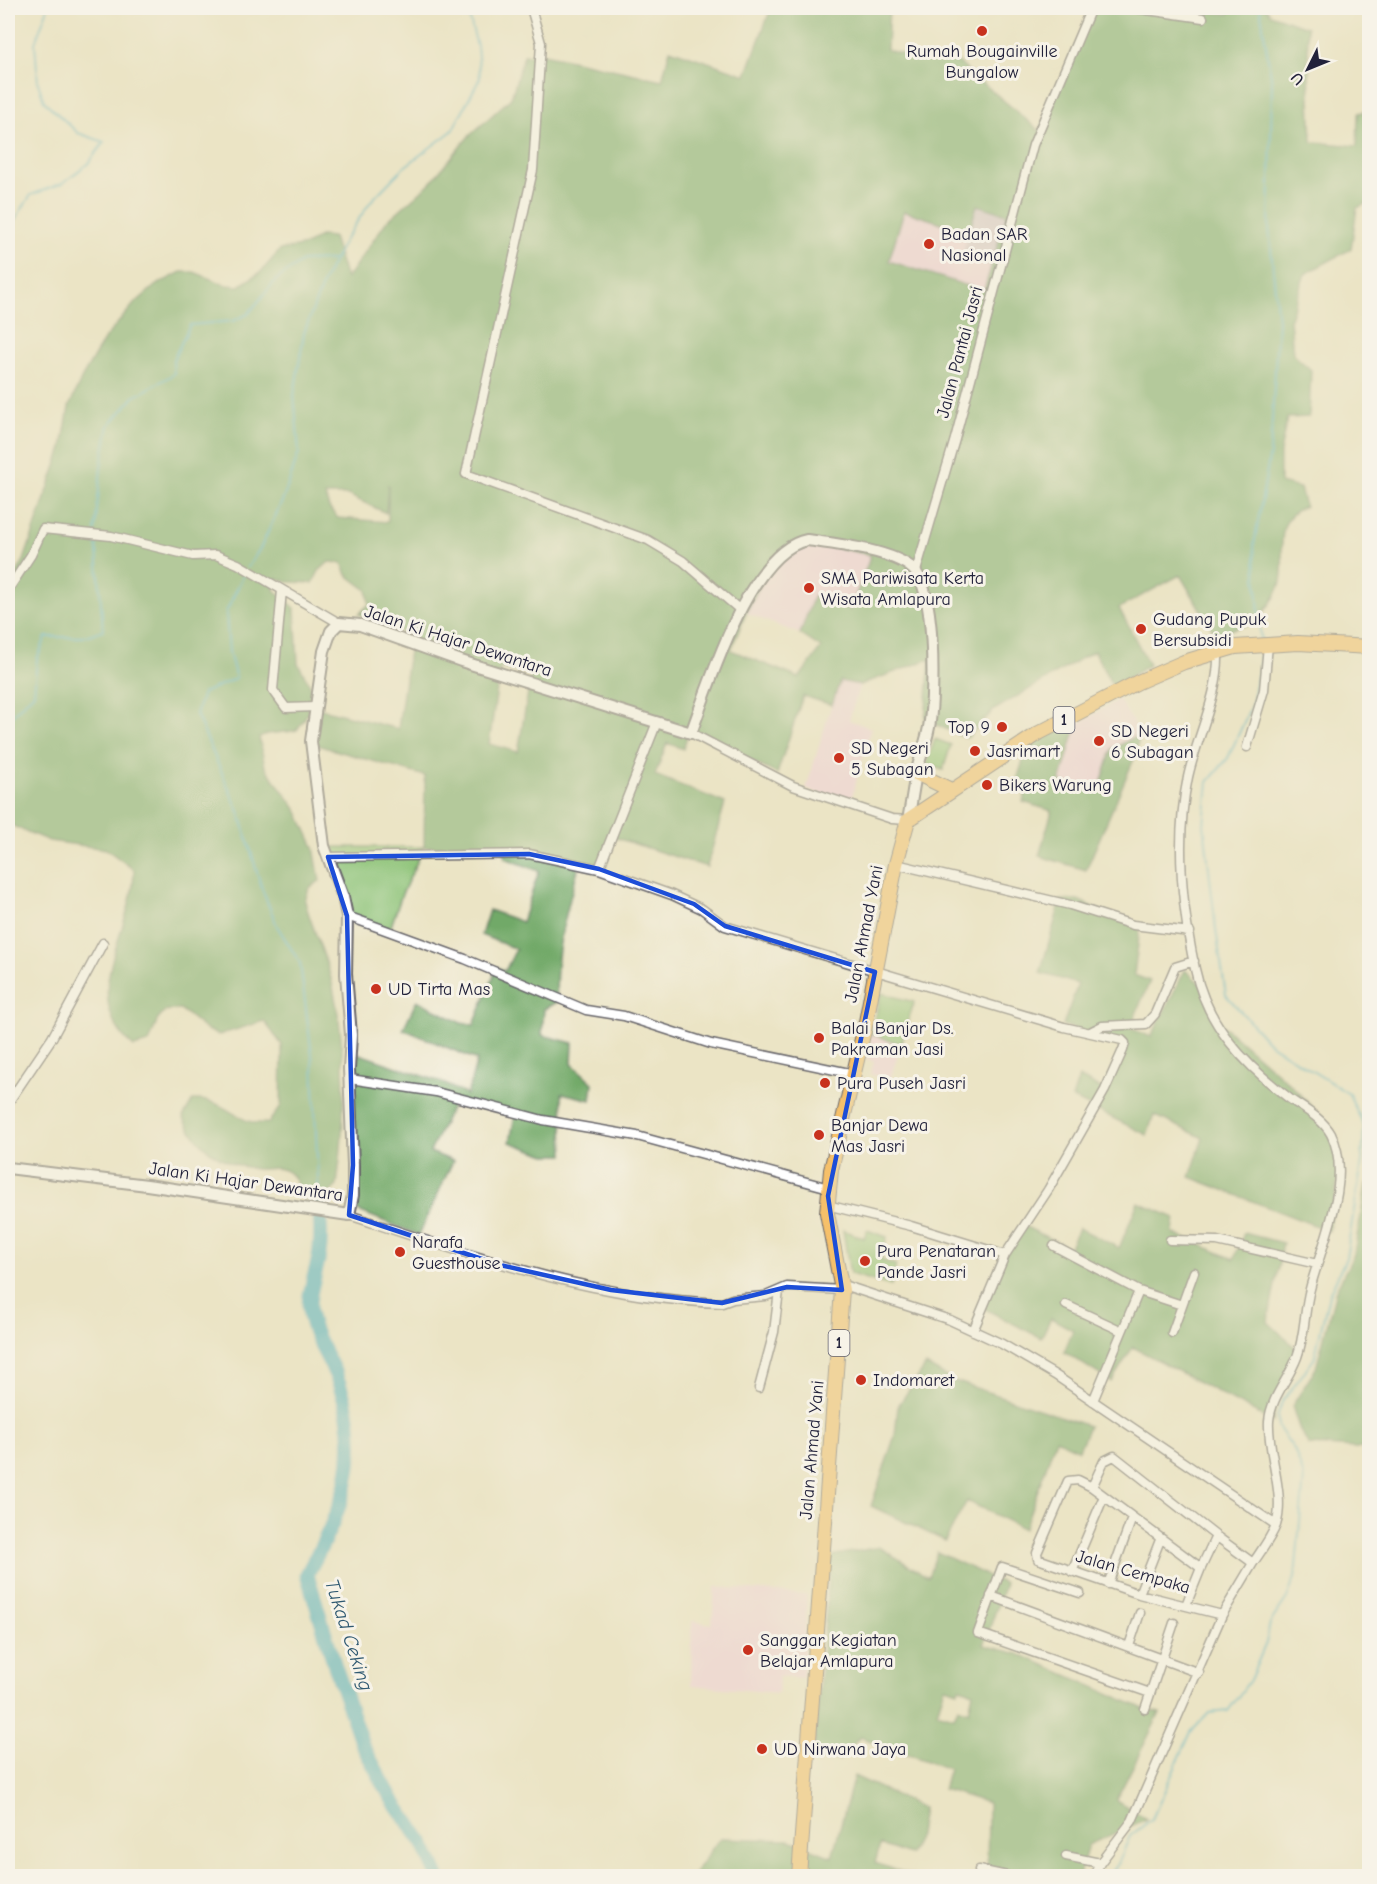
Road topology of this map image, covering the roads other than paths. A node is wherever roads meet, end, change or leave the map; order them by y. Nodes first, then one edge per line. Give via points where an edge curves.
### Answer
1 (531, 8) edge
2 (1091, 8) edge
3 (1133, 8) edge
4 (1203, 18) dead end
5 (916, 571) junction
6 (8, 590) edge
7 (282, 590) junction
8 (740, 610) junction
9 (339, 623) junction
10 (1266, 645) junction
11 (1370, 647) edge
12 (1218, 651) junction
13 (316, 707) junction
14 (657, 722) junction
15 (691, 734) junction
16 (1247, 747) dead end
17 (916, 773) junction
18 (951, 790) junction
19 (908, 820) junction
20 (328, 857) junction
21 (896, 864) junction
22 (598, 869) junction
23 (347, 916) junction
24 (1190, 932) junction
25 (103, 943) dead end
26 (1194, 961) junction
27 (875, 972) junction
28 (1092, 1031) junction
29 (854, 1074) junction
30 (350, 1078) junction
31 (8, 1103) edge
32 (8, 1168) edge
33 (829, 1188) junction
34 (827, 1205) junction
35 (349, 1215) junction
36 (1170, 1240) dead end
37 (1054, 1246) dead end
38 (1005, 1255) junction
39 (1317, 1264) junction
40 (1194, 1272) dead end
41 (841, 1287) junction
42 (779, 1291) junction
43 (1138, 1292) junction
44 (1066, 1305) dead end
45 (1182, 1305) junction
46 (973, 1331) junction
47 (1122, 1331) junction
48 (1173, 1333) dead end
49 (759, 1388) dead end
50 (1094, 1401) junction
51 (1092, 1487) junction
52 (1104, 1496) junction
53 (1132, 1518) junction
54 (1276, 1525) junction
55 (1216, 1536) junction
56 (1160, 1540) junction
57 (1253, 1563) junction
58 (1201, 1568) junction
59 (1072, 1572) junction
60 (1108, 1584) junction
61 (1080, 1593) dead end
62 (1139, 1594) junction
63 (991, 1596) junction
64 (1186, 1605) junction
65 (1140, 1613) dead end
66 (1222, 1615) junction
67 (1174, 1623) dead end
68 (1129, 1646) junction
69 (1162, 1659) junction
70 (1199, 1673) junction
71 (1150, 1694) junction
72 (1144, 1709) dead end
73 (1066, 1856) dead end
74 (1100, 1863) junction
75 (979, 1870) dead end
76 (799, 1876) edge
77 (1007, 1876) edge
78 (1094, 1876) edge

1 - 8 street via 541,43 533,170 466,474 648,540 683,561
2 - 5 street, Jalan Pantai Jasri via 1033,145
3 - 4 street
5 - 8 street via 869,551 814,541 797,542 764,571
5 - 17 street via 929,612 933,666 930,720
6 - 7 street via 43,529 111,536 193,556 216,555
7 - 9 street
7 - 13 street via 273,690 286,708
8 - 15 street
9 - 13 street, Jalan Ki Hajar Dewantara via 326,643
9 - 14 street, Jalan Ki Hajar Dewantara via 360,625
10 - 11 highway, 1
10 - 12 highway, 1
10 - 16 street via 1264,690
12 - 18 highway, 1 via 1138,682 1048,728
12 - 24 street via 1216,675 1189,774 1180,832
13 - 20 street, Jalan Ki Hajar Dewantara via 311,753
14 - 15 street, Jalan Ki Hajar Dewantara
14 - 22 street
15 - 19 street via 794,786 892,819
17 - 18 highway
17 - 19 street
18 - 19 highway, 1
19 - 21 highway, Jalan Ahmad Yani / 1
20 - 22 street via 529,854
20 - 23 street, Jalan Ki Hajar Dewantara
21 - 24 street via 1070,905 1133,925
21 - 27 highway, Jalan Ahmad Yani / 1
22 - 27 street via 694,904 725,926
23 - 29 street via 465,958 586,1010 624,1016 711,1044
23 - 30 street, Jalan Ki Hajar Dewantara
24 - 26 street
25 - 31 street via 52,1038
26 - 28 street via 1175,967 1155,1014 1146,1024 1102,1026
26 - 39 street via 1203,998 1228,1041 1256,1072 1313,1115 1331,1134 1338,1167 1336,1201
27 - 28 street via 1064,1027
27 - 29 highway, Jalan Ahmad Yani / 1
28 - 38 street via 1122,1040 1123,1050 1105,1090 1048,1190
29 - 33 highway, Jalan Ahmad Yani / 1
30 - 33 street via 463,1097 581,1128 652,1140
30 - 35 street, Jalan Ki Hajar Dewantara via 353,1185
32 - 35 street, Jalan Ki Hajar Dewantara
33 - 34 highway, Jalan Ahmad Yani / 1
34 - 38 street
34 - 41 highway, Jalan Ahmad Yani / 1
35 - 42 street via 500,1265 611,1290 722,1303
36 - 39 street via 1217,1241
37 - 43 street
38 - 46 street
39 - 54 street via 1299,1352 1269,1421
40 - 45 street
41 - 42 street via 787,1287
41 - 46 street via 950,1320
41 - 76 highway, Jalan Ahmad Yani / 1
42 - 49 street via 774,1332
43 - 45 street
43 - 47 street
44 - 47 street
45 - 48 street
46 - 50 street via 1055,1374
47 - 50 street
50 - 54 street
51 - 52 street
51 - 55 street via 1104,1461 1114,1456
51 - 59 street, Jalan Cempaka via 1072,1479 1066,1483 1037,1557
52 - 53 street
52 - 59 street
53 - 56 street
53 - 60 street
54 - 57 street
55 - 57 street
55 - 58 street
56 - 58 street
56 - 62 street
57 - 66 street
58 - 64 street
59 - 60 street, Jalan Cempaka
60 - 62 street, Jalan Cempaka
61 - 63 street via 1002,1567
62 - 64 street, Jalan Cempaka
63 - 68 street
63 - 71 street via 978,1633
64 - 66 street, Jalan Cempaka
65 - 68 street
66 - 70 street
67 - 69 street
68 - 69 street
69 - 70 street
69 - 71 street
70 - 74 street via 1132,1821
71 - 72 street
73 - 74 street
74 - 78 street
75 - 77 street

